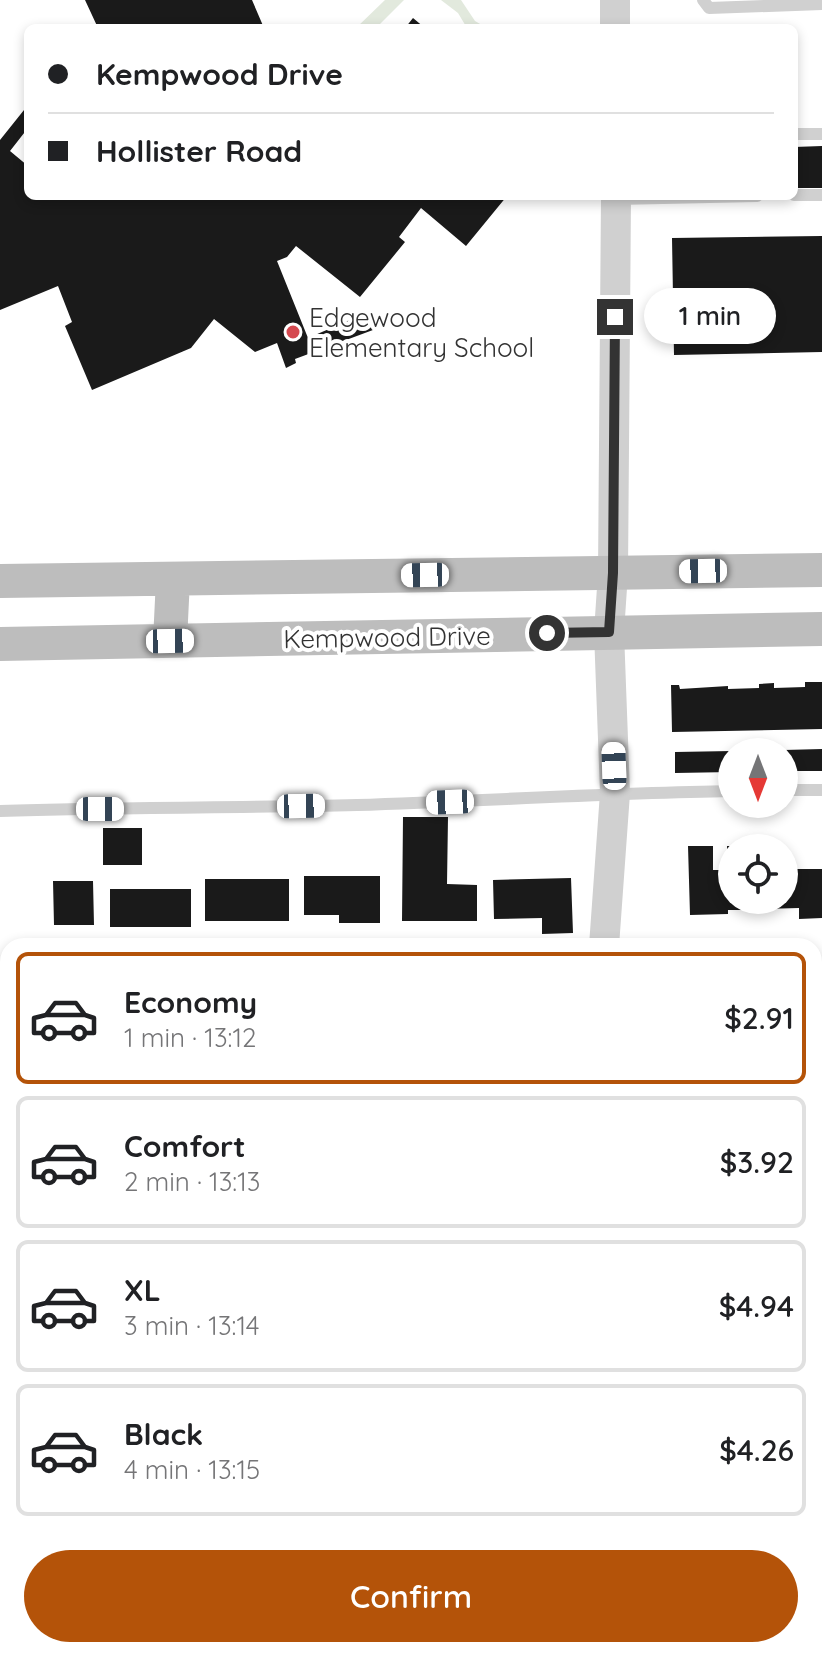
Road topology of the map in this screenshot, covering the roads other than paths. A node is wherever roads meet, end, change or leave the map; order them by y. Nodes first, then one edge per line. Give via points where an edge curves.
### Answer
1 (615, 0) edge
2 (703, 0) edge
3 (822, 4) edge
4 (615, 24) edge
5 (798, 134) edge
6 (822, 134) edge
7 (798, 195) edge
8 (822, 195) edge
9 (616, 200) edge
10 (822, 570) edge
11 (613, 573) junction
12 (173, 579) junction
13 (0, 581) edge
14 (822, 629) edge
15 (609, 632) junction
16 (170, 641) junction
17 (0, 644) edge
18 (798, 790) edge
19 (822, 790) edge
20 (718, 791) edge
21 (615, 793) junction
22 (0, 811) edge
23 (605, 938) edge

1 - 4 street
2 - 3 lane via 709,8
5 - 6 lane
7 - 8 lane
9 - 11 street
10 - 11 main road
11 - 12 main road
11 - 15 street
12 - 13 main road
12 - 16 main road
14 - 15 main road, Kempwood Drive
15 - 16 main road, Kempwood Drive
15 - 21 street
16 - 17 main road, Kempwood Drive
18 - 19 lane
20 - 21 lane
21 - 22 lane via 371,805
21 - 23 street

